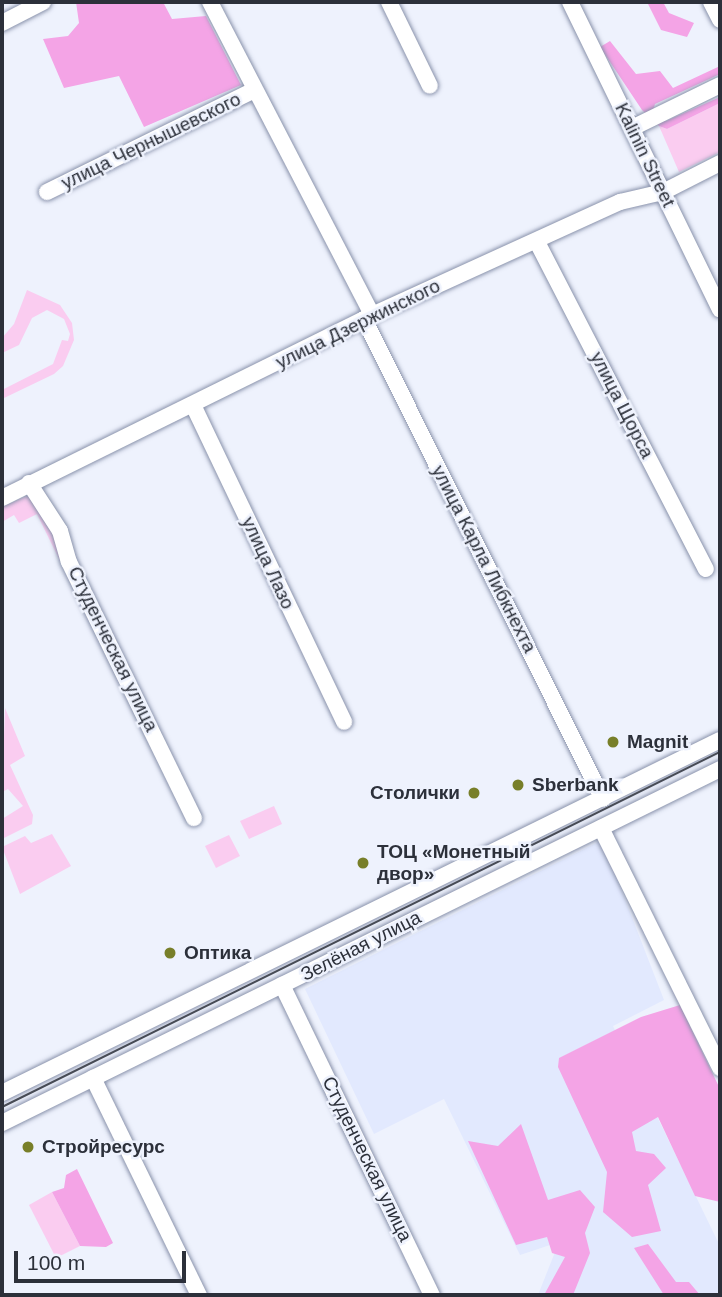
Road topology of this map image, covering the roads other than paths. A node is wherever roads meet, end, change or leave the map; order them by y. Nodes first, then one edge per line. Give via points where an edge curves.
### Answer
1 (43, 2) edge
2 (210, 2) edge
3 (389, 2) edge
4 (570, 2) edge
5 (711, 2) edge
6 (720, 20) edge
7 (2, 23) edge
8 (430, 86) dead end
9 (720, 86) edge
10 (254, 90) junction
11 (632, 128) junction
12 (720, 163) edge
13 (47, 192) dead end
14 (663, 192) junction
15 (537, 242) junction
16 (720, 309) edge
17 (368, 317) junction
18 (193, 405) junction
19 (29, 483) junction
20 (2, 498) edge
21 (706, 569) dead end
22 (344, 722) dead end
23 (720, 740) edge
24 (720, 769) edge
25 (603, 799) junction
26 (194, 818) dead end
27 (601, 828) junction
28 (282, 985) junction
29 (720, 1068) edge
30 (93, 1078) junction
31 (2, 1093) edge
32 (2, 1123) edge
33 (199, 1295) edge
34 (432, 1295) edge

1 - 7 street
2 - 10 street, улица Карла Либкнехта
3 - 8 street
4 - 11 street, Kalinin Street
5 - 6 street
9 - 11 street
10 - 13 street, улица Чернышевского
10 - 17 street, улица Карла Либкнехта
11 - 14 street, Kalinin Street
12 - 14 street, улица Дзержинского
14 - 15 street, улица Дзержинского via 634,196
14 - 16 street, Kalinin Street
15 - 17 street, улица Дзержинского
15 - 21 street, улица Щорса
17 - 18 street, улица Дзержинского
17 - 25 street, улица Карла Либкнехта
18 - 19 street, улица Дзержинского
18 - 22 street, улица Лазо
19 - 20 street, улица Дзержинского
19 - 26 street, Студенческая улица via 60,531 69,562
23 - 25 street, Зелёная улица
24 - 27 street, Зелёная улица
25 - 31 street, Зелёная улица
27 - 28 street, Зелёная улица
27 - 29 street
28 - 30 street, Зелёная улица
28 - 34 street, Студенческая улица
30 - 32 street, Зелёная улица
30 - 33 street

